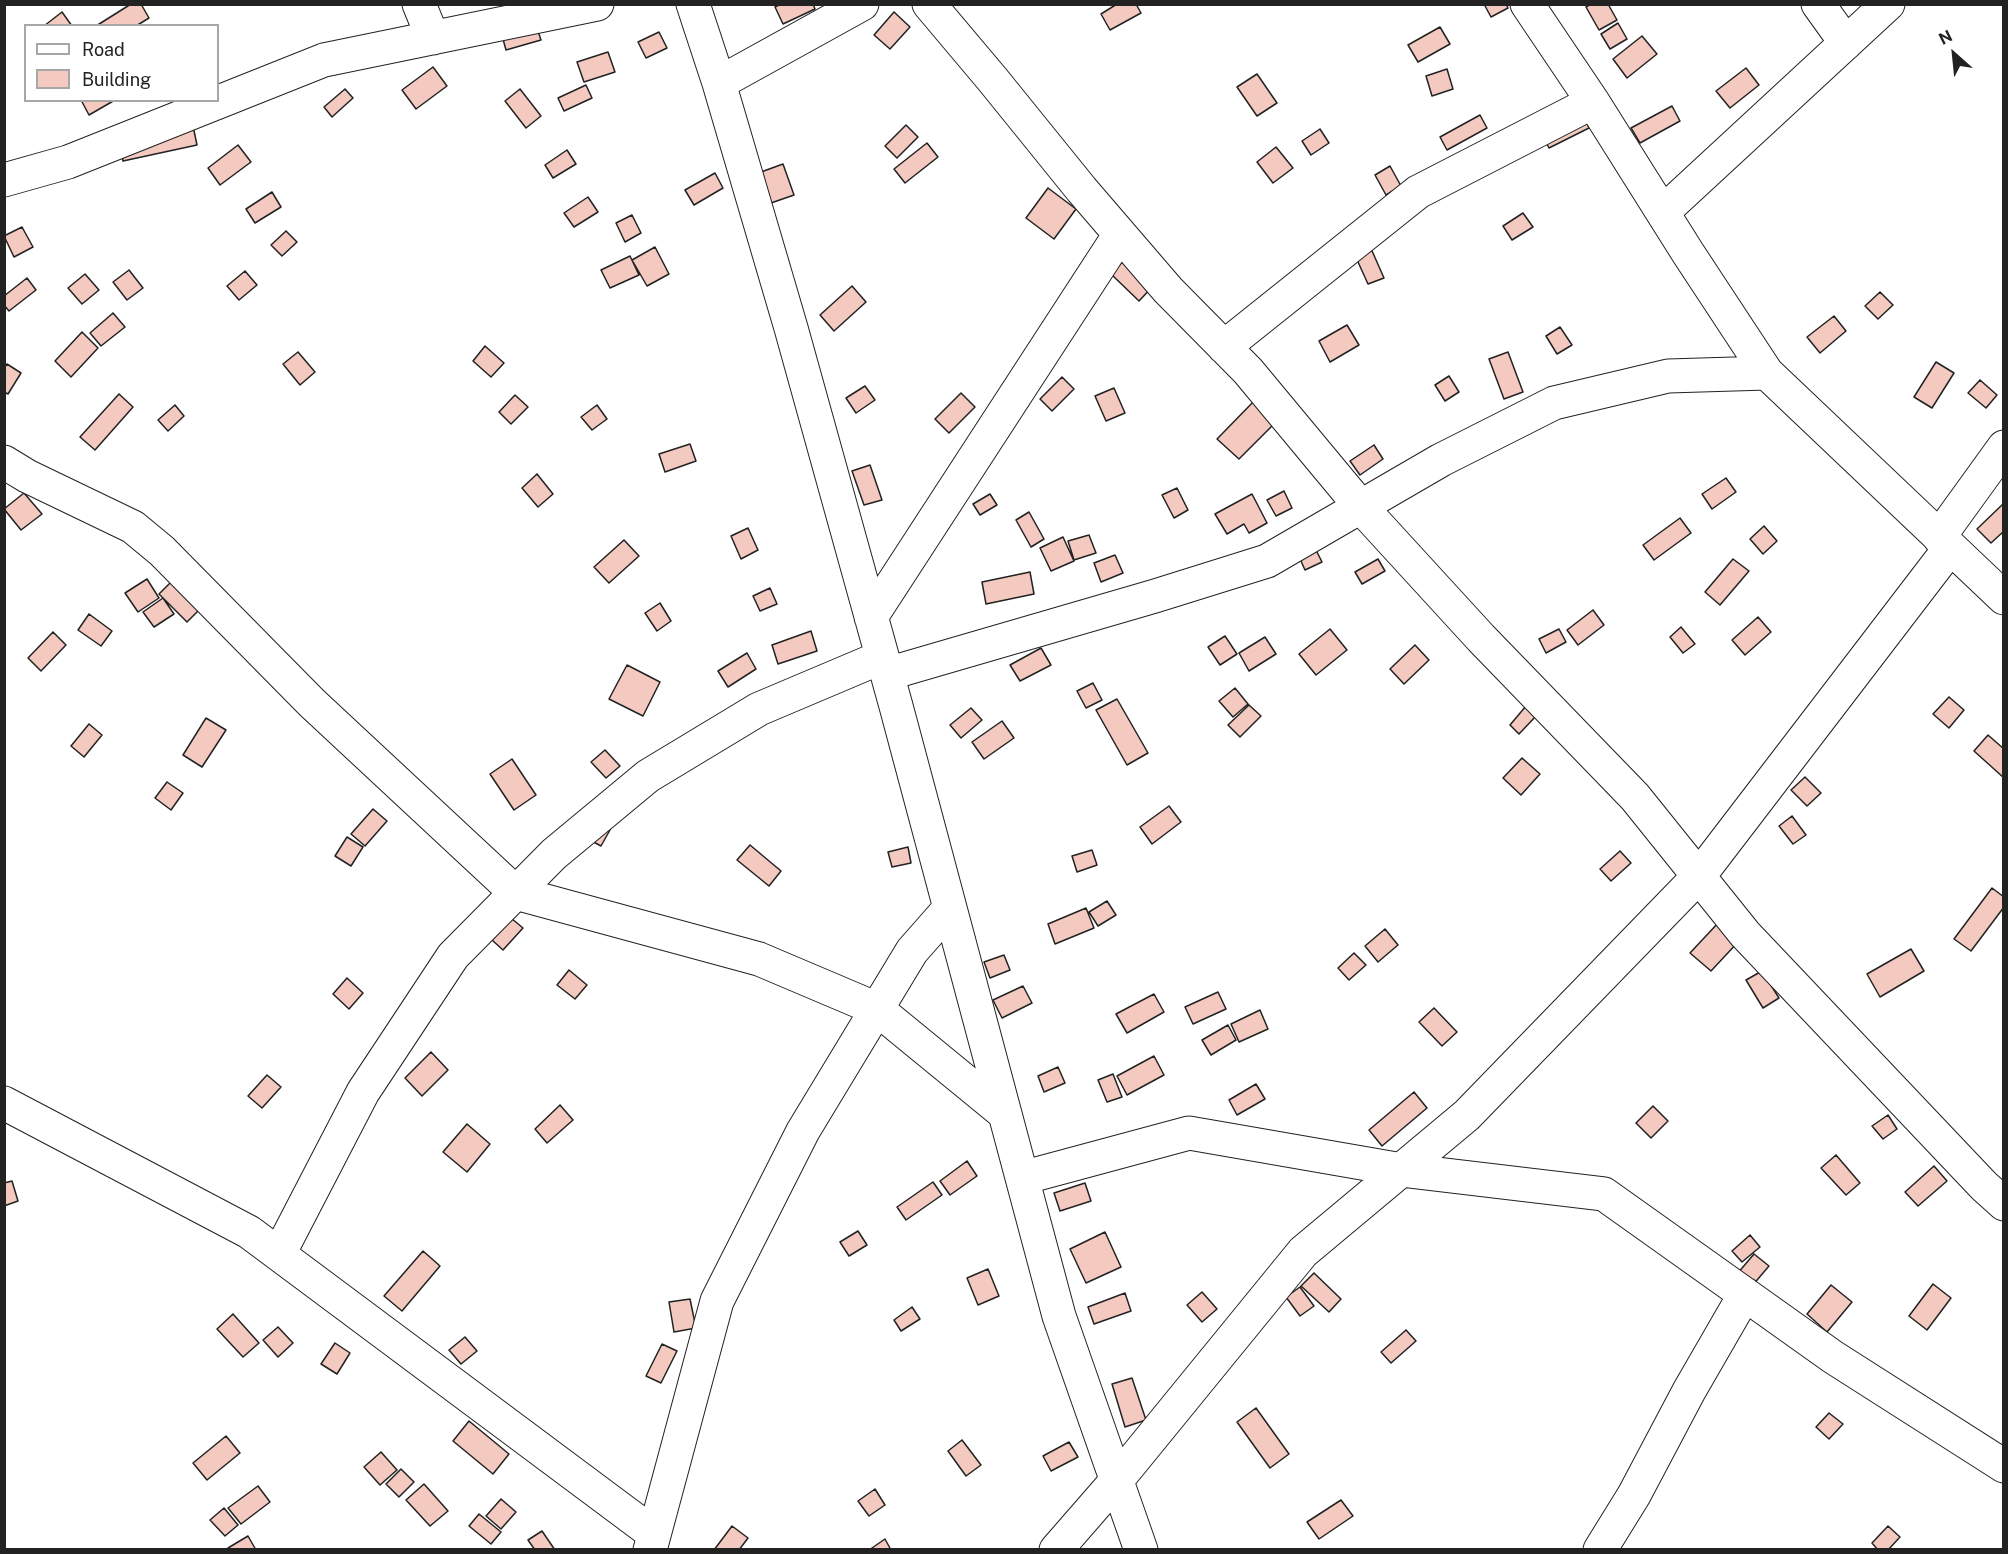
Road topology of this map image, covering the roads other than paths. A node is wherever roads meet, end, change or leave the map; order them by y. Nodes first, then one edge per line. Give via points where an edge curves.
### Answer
1 (419, 4) edge
2 (597, 4) edge
3 (693, 4) edge
4 (862, 4) edge
5 (928, 4) edge
6 (1527, 4) edge
7 (1818, 4) edge
8 (1888, 4) edge
9 (433, 38) junction
10 (1846, 43) junction
11 (719, 83) junction
12 (219, 102) edge
13 (219, 102) edge
14 (1593, 102) junction
15 (4, 180) edge
16 (1662, 212) junction
17 (1120, 234) junction
18 (1224, 347) junction
19 (1767, 372) junction
20 (2004, 447) edge
21 (4, 462) edge
22 (1361, 507) junction
23 (1945, 542) junction
24 (2004, 598) edge
25 (871, 617) junction
26 (884, 665) junction
27 (1699, 876) junction
28 (516, 893) junction
29 (949, 909) junction
30 (877, 1009) junction
31 (4, 1103) edge
32 (1004, 1113) junction
33 (1402, 1170) junction
34 (1022, 1178) junction
35 (2004, 1204) edge
36 (279, 1254) junction
37 (1744, 1294) junction
38 (2004, 1466) edge
39 (1117, 1480) junction
40 (652, 1542) edge
41 (1056, 1550) edge
42 (1142, 1550) edge
43 (1600, 1550) edge

1 - 9 street
2 - 9 street
3 - 11 street
4 - 11 street
5 - 17 street
6 - 14 street
7 - 10 street
8 - 10 street
9 - 12 street via 324,60
10 - 16 street
11 - 25 street
13 - 15 street via 68,162
14 - 16 street
14 - 18 street via 1418,192
16 - 19 street
17 - 18 street
17 - 25 street
18 - 22 street
19 - 22 street via 1668,376 1554,403 1441,460
19 - 23 street
20 - 23 street
21 - 28 street via 133,527 162,551 312,703
22 - 26 street via 1267,561 1155,596
22 - 27 street via 1635,797
23 - 24 street
23 - 27 street
25 - 26 street
26 - 28 street via 759,709 648,776 554,854
26 - 29 street
27 - 33 street via 1467,1115
27 - 35 street via 1745,934
28 - 30 street via 759,959
28 - 36 street via 453,956 363,1092
29 - 30 street via 912,951
29 - 32 street
30 - 32 street
30 - 40 street via 803,1131 717,1301
31 - 36 street via 249,1232
32 - 34 street
33 - 34 street via 1189,1133
33 - 37 street via 1604,1194
33 - 39 street via 1303,1252
34 - 39 street via 1059,1316
36 - 40 street
37 - 38 street via 1833,1357
37 - 43 street
39 - 41 street
39 - 42 street

